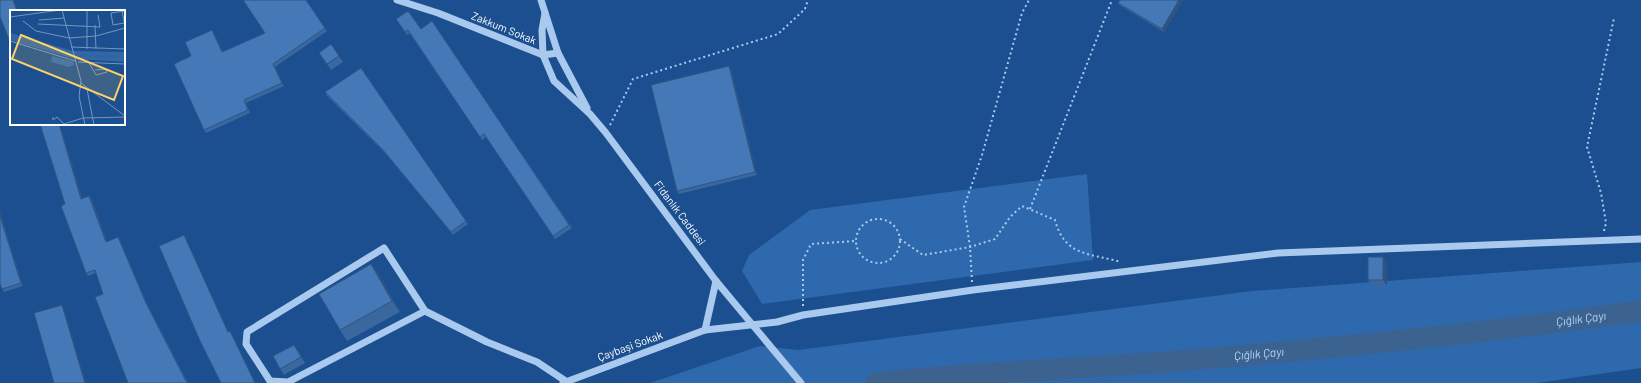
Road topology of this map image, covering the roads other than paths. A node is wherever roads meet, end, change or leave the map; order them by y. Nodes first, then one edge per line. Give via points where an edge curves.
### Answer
1 (397, 0) edge
2 (420, 0) edge
3 (541, 0) edge
4 (427, 10) junction
5 (545, 12) junction
6 (558, 53) junction
7 (543, 55) junction
8 (590, 114) junction
9 (1641, 239) edge
10 (716, 281) junction
11 (425, 311) junction
12 (754, 325) junction
13 (705, 330) junction
14 (565, 382) edge
15 (801, 383) edge

1 - 4 street, Zakkum Sokak
2 - 4 street
3 - 5 street, Fidanlık Caddesi
4 - 7 street, Zakkum Sokak
5 - 6 street, Fidanlık Caddesi
5 - 7 street, Fidanlık Caddesi via 542,30
6 - 7 street, Zakkum Sokak
6 - 8 street, Fidanlık Caddesi
7 - 8 street, Fidanlık Caddesi via 554,81
8 - 10 street, Fidanlık Caddesi
9 - 12 street, Çaybaşi Sokak via 1278,253 973,290 803,314 777,322
10 - 12 street, Fidanlık Caddesi
10 - 13 street
11 - 11 street via 288,382 270,381 246,344 247,332 384,248
11 - 14 street via 487,342 537,362
12 - 13 street, Çaybaşi Sokak
12 - 15 street, Fidanlık Caddesi
13 - 14 street, Çaybaşi Sokak

